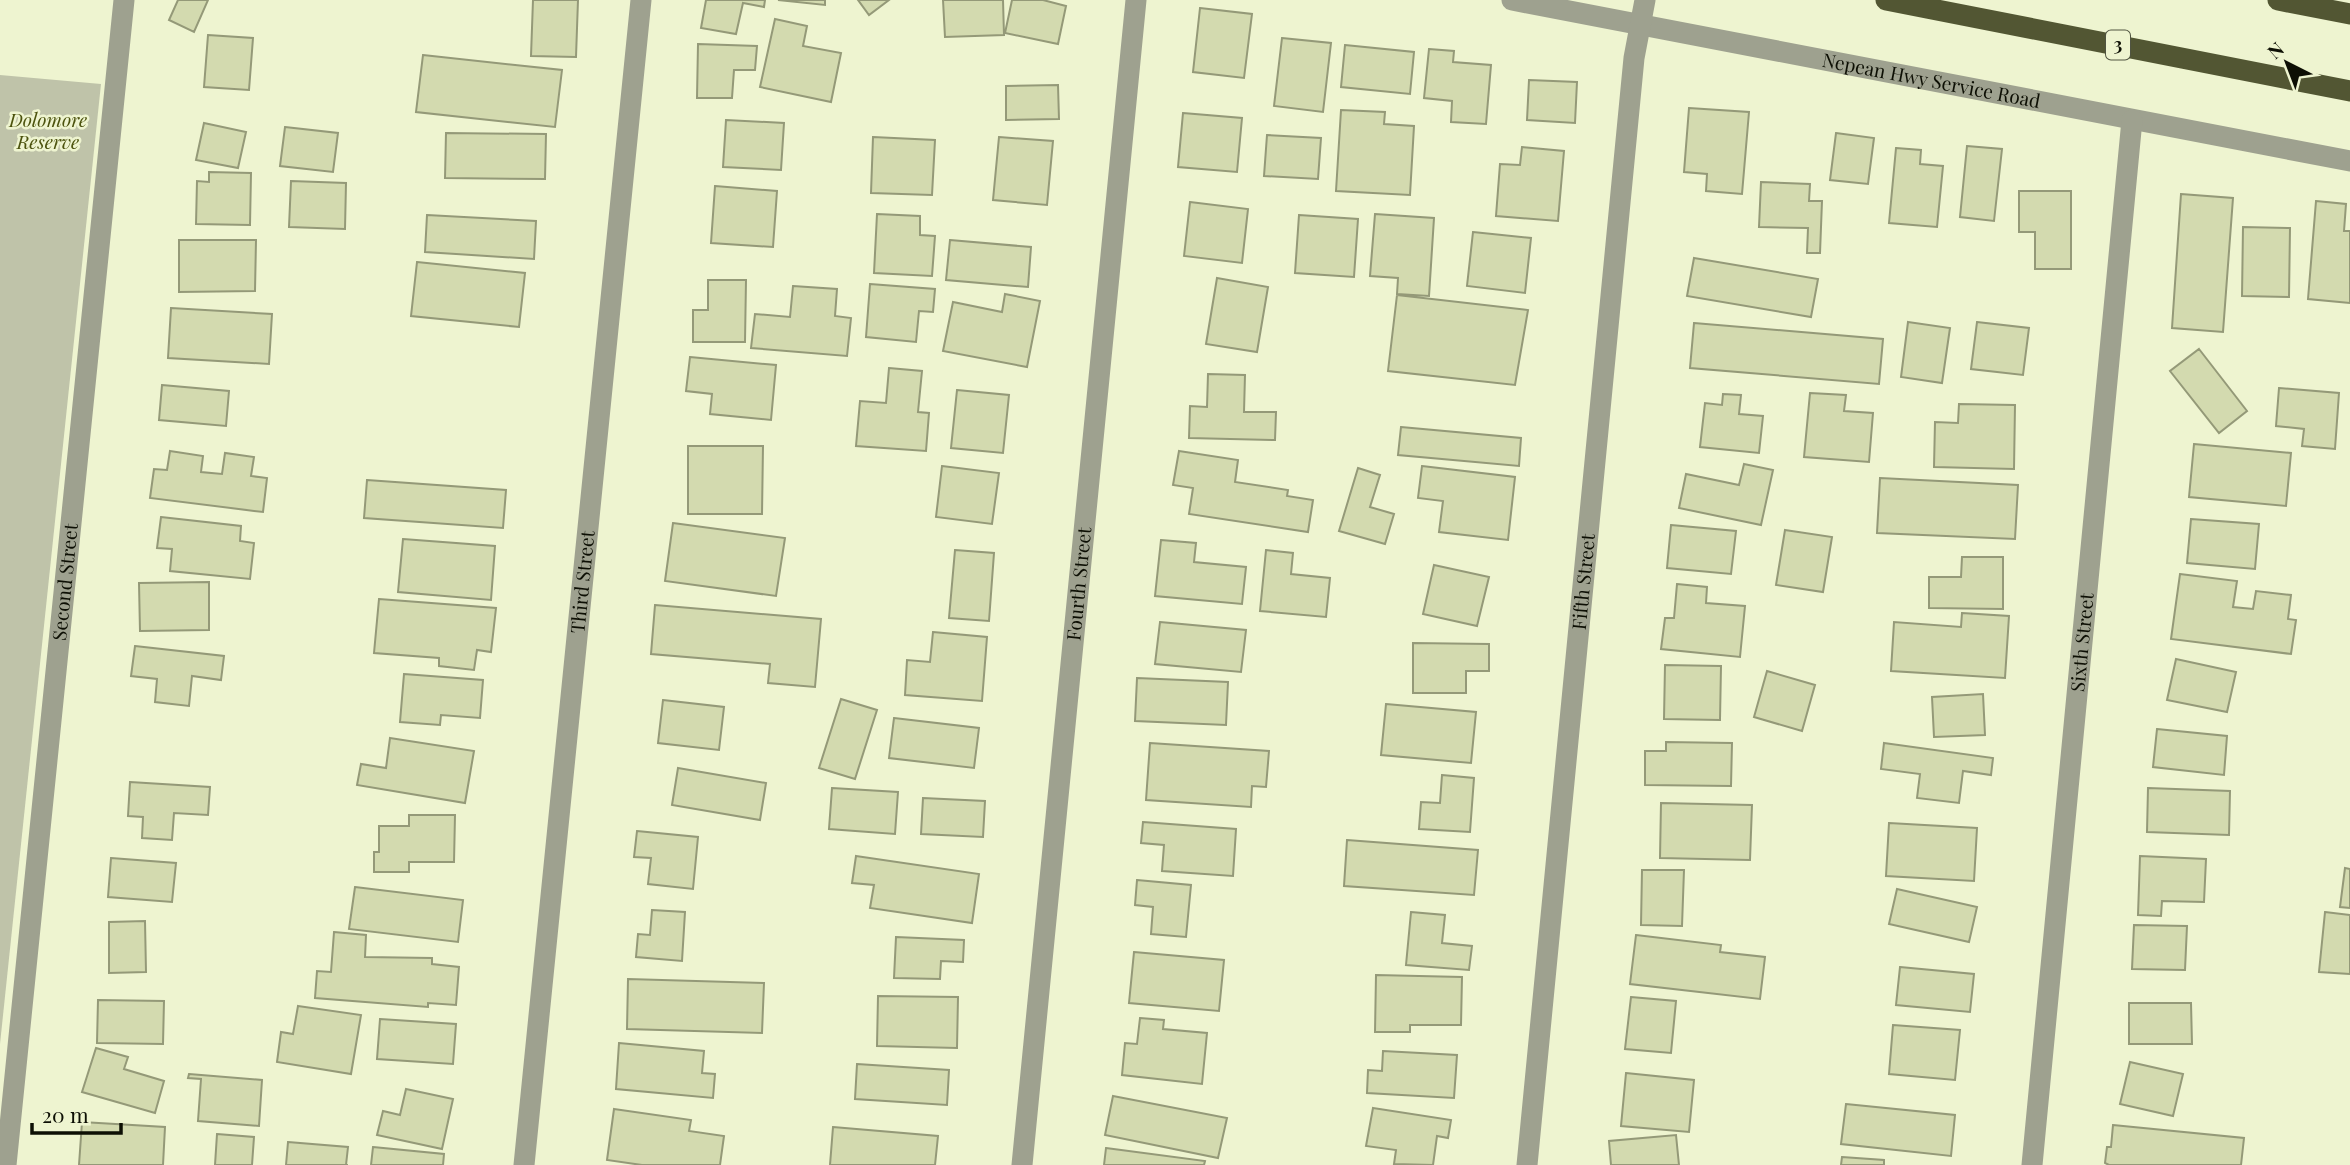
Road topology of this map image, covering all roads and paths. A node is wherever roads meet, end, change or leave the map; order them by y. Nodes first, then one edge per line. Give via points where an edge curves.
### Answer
1 (124, 0) edge
2 (641, 0) edge
3 (1136, 0) edge
4 (1512, 0) edge
5 (1645, 0) edge
6 (1886, 0) edge
7 (2277, 0) edge
8 (2350, 14) edge
9 (1639, 24) junction
10 (2350, 91) edge
11 (2133, 120) junction
12 (2350, 161) edge
13 (6, 1165) edge
14 (524, 1165) edge
15 (1023, 1165) edge
16 (1527, 1165) edge
17 (2032, 1165) edge

1 - 13 street, Second Street
2 - 14 street, Third Street
3 - 15 street, Fourth Street
4 - 9 street, Nepean Hwy Service Road
5 - 9 street, Fifth Street
6 - 10 highway, 3
7 - 8 highway
9 - 11 street, Nepean Hwy Service Road
9 - 16 street, Fifth Street
11 - 12 street, Nepean Hwy Service Road
11 - 17 street, Sixth Street

